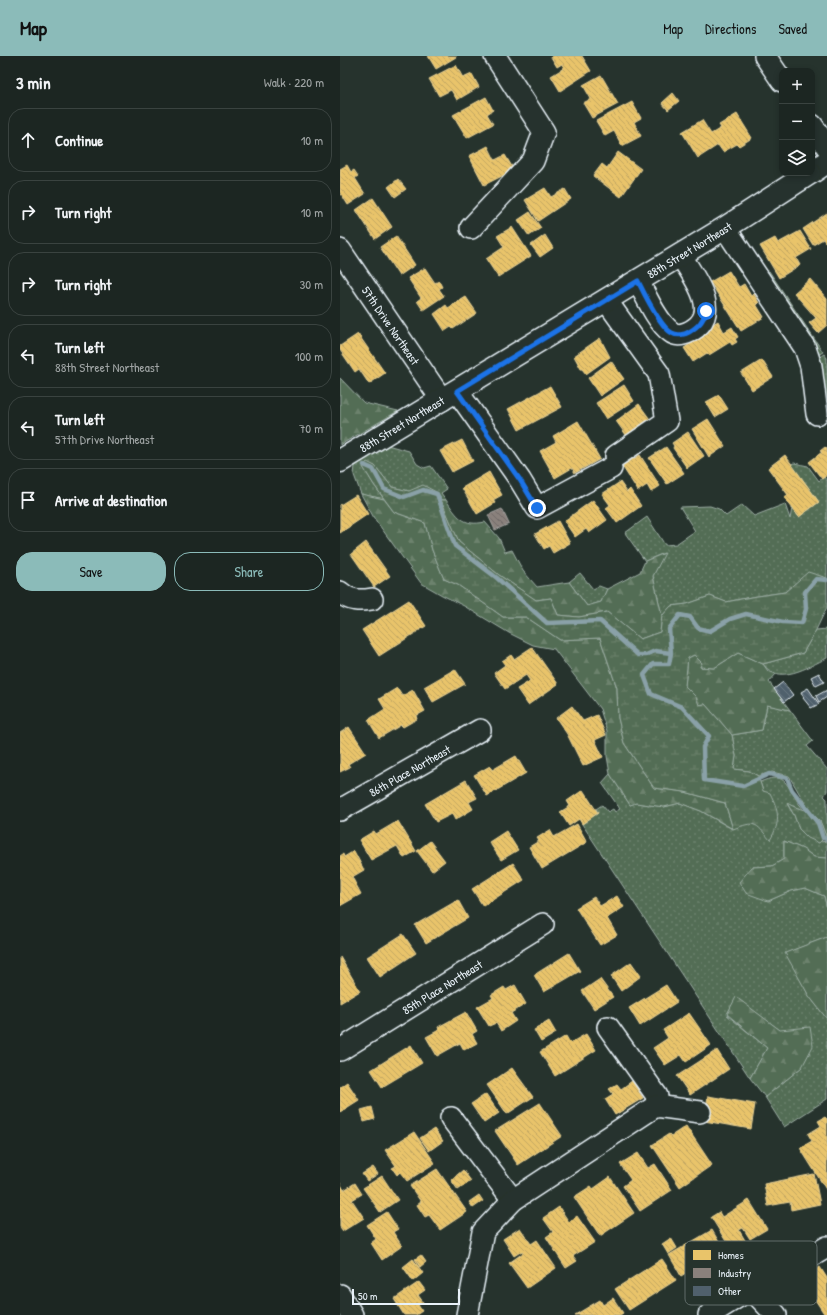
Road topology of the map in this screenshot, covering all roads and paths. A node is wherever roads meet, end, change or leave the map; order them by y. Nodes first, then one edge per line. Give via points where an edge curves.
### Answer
1 (495, 56) edge
2 (765, 56) edge
3 (779, 77) edge
4 (815, 129) edge
5 (827, 147) edge
6 (827, 162) edge
7 (815, 170) edge
8 (805, 176) edge
9 (471, 228) dead end
10 (725, 228) junction
11 (340, 250) edge
12 (680, 255) junction
13 (638, 281) junction
14 (606, 300) junction
15 (450, 396) junction
16 (817, 414) dead end
17 (340, 461) edge
18 (340, 592) edge
19 (372, 599) dead end
20 (480, 730) dead end
21 (340, 810) edge
22 (543, 924) dead end
23 (608, 1027) dead end
24 (340, 1050) edge
25 (656, 1106) junction
26 (700, 1112) dead end
27 (451, 1118) dead end
28 (513, 1200) junction
29 (827, 1247) edge
30 (817, 1252) edge
31 (340, 1295) edge
32 (728, 1305) edge
33 (764, 1305) edge
34 (352, 1315) edge
35 (467, 1315) edge
36 (709, 1315) edge
37 (776, 1315) edge

1 - 9 street via 544,132 533,161
2 - 3 street
4 - 5 street
6 - 7 main road, 88th Street Northeast
8 - 10 main road, 88th Street Northeast
10 - 12 main road, 88th Street Northeast
10 - 16 street via 805,348 811,366
11 - 15 street, 57th Drive Northeast
12 - 13 main road, 88th Street Northeast
12 - 13 street via 703,294 706,304 703,321 696,328 684,335 672,333 663,324
13 - 14 main road, 88th Street Northeast
14 - 15 main road, 88th Street Northeast
14 - 15 street, 57th Drive Northeast via 659,374 667,421 614,462 537,508 520,480
15 - 17 main road, 88th Street Northeast
18 - 19 street via 346,598 358,601
20 - 21 street, 86th Place Northeast
22 - 24 street, 85th Place Northeast
23 - 25 street via 656,1096
25 - 26 street
25 - 28 street
27 - 28 street
28 - 35 street via 483,1232
29 - 30 street
31 - 34 street
32 - 36 street
33 - 37 street

